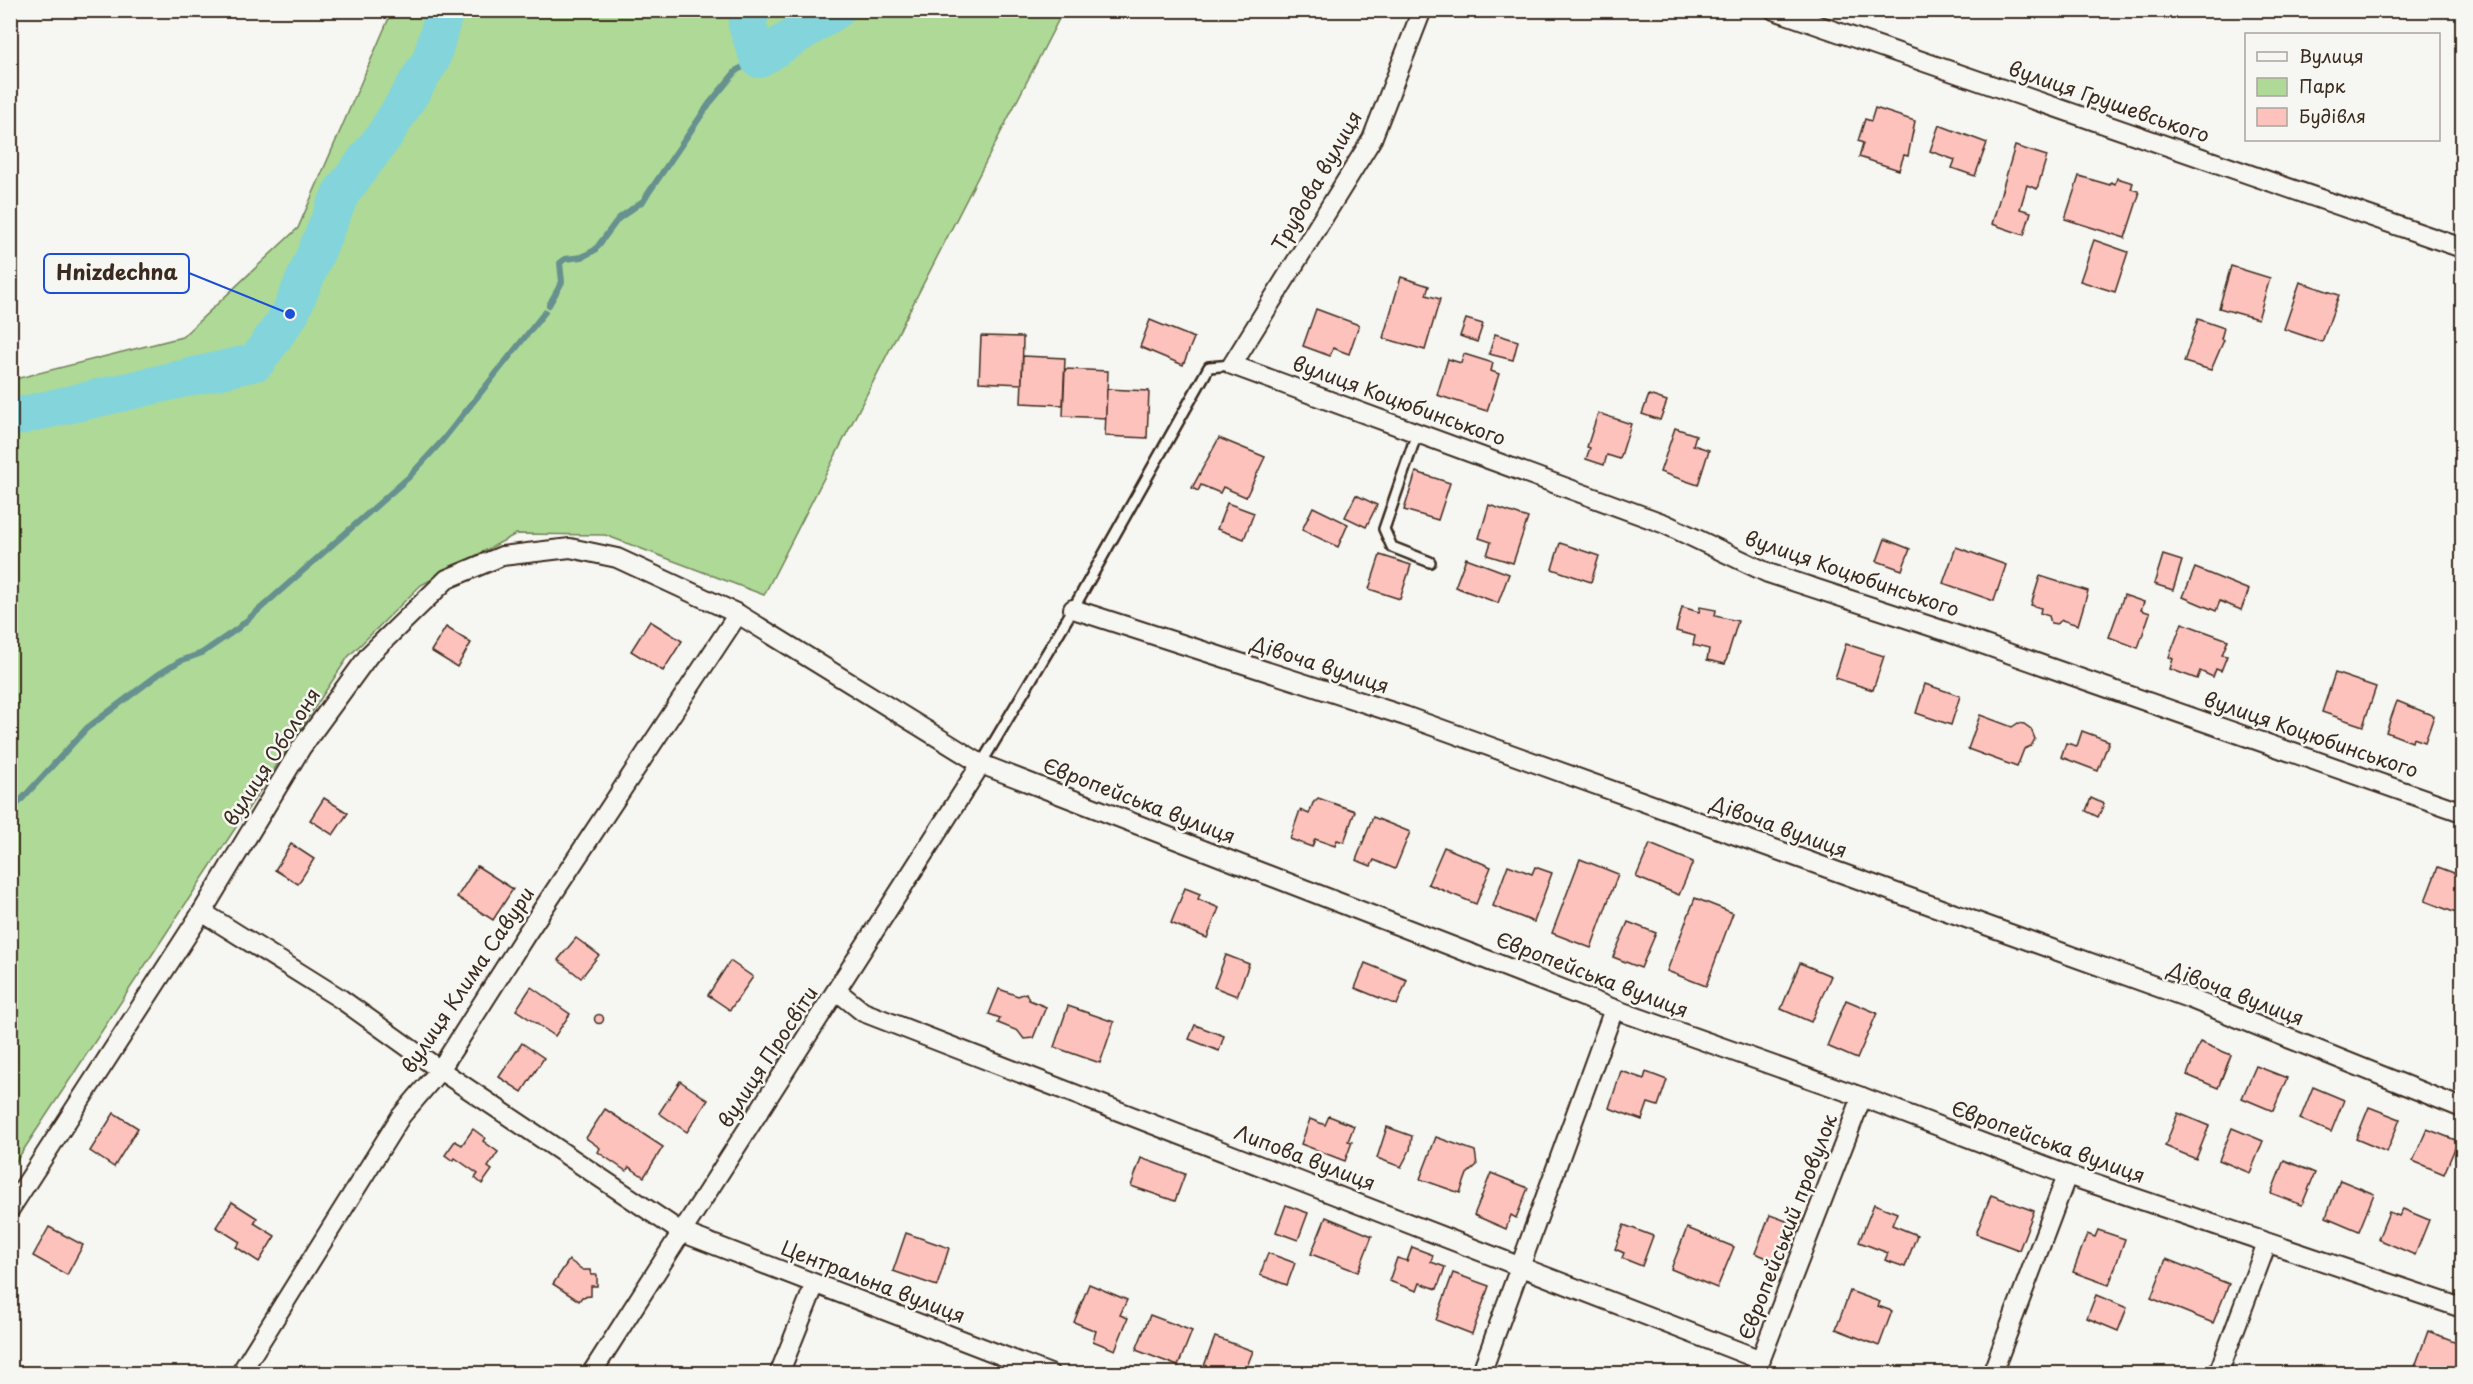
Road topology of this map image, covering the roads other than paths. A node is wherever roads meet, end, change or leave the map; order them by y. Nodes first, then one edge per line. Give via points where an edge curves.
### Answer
1 (1422, 10) edge
2 (1774, 10) edge
3 (2463, 248) edge
4 (1232, 365) junction
5 (1417, 433) junction
6 (1430, 562) dead end
7 (1074, 609) junction
8 (738, 614) junction
9 (981, 764) junction
10 (2463, 812) edge
11 (202, 912) junction
12 (837, 991) junction
13 (1614, 1009) junction
14 (440, 1070) junction
15 (1862, 1097) junction
16 (2463, 1108) edge
17 (2067, 1175) junction
18 (10, 1209) edge
19 (681, 1232) junction
20 (2267, 1243) junction
21 (1521, 1266) junction
22 (814, 1284) junction
23 (2463, 1308) edge
24 (1758, 1366) edge
25 (240, 1374) edge
26 (591, 1374) edge
27 (779, 1374) edge
28 (1050, 1374) edge
29 (1481, 1374) edge
30 (1992, 1374) edge
31 (2218, 1374) edge

1 - 4 street, Трудова вулиця via 1372,139
2 - 3 street, вулиця Грушевського
4 - 5 street, вулиця Коцюбинського
4 - 7 lane via 1209,367
5 - 6 lane via 1384,529 1392,547
5 - 10 street, вулиця Коцюбинського via 1665,524 1768,573
7 - 9 lane
7 - 16 street, Дівоча вулиця via 1416,720 2191,999
8 - 9 street, Європейська вулиця
8 - 11 street, вулиця Оболоня via 617,558 570,548 502,556 447,579 369,655 300,748
8 - 14 street, вулиця Клима Савури
9 - 12 street, вулиця Просвіти
9 - 13 street, Європейська вулиця
11 - 14 street, Центральна вулиця via 341,999
11 - 18 street, вулиця Оболоня
12 - 19 street, вулиця Просвіти
12 - 21 street, Липова вулиця via 863,1012
13 - 15 street, Європейська вулиця
13 - 21 street
14 - 19 street, Центральна вулиця
14 - 25 street, вулиця Клима Савури via 401,1116
15 - 17 street, Європейська вулиця
15 - 24 street, Європейський провулок
17 - 20 street, Європейська вулиця
17 - 30 street
19 - 22 street, Центральна вулиця
19 - 26 street, вулиця Просвіти
20 - 23 street, Європейська вулиця
20 - 31 street
21 - 24 street, Липова вулиця
21 - 29 street
22 - 27 street
22 - 28 street, Центральна вулиця

